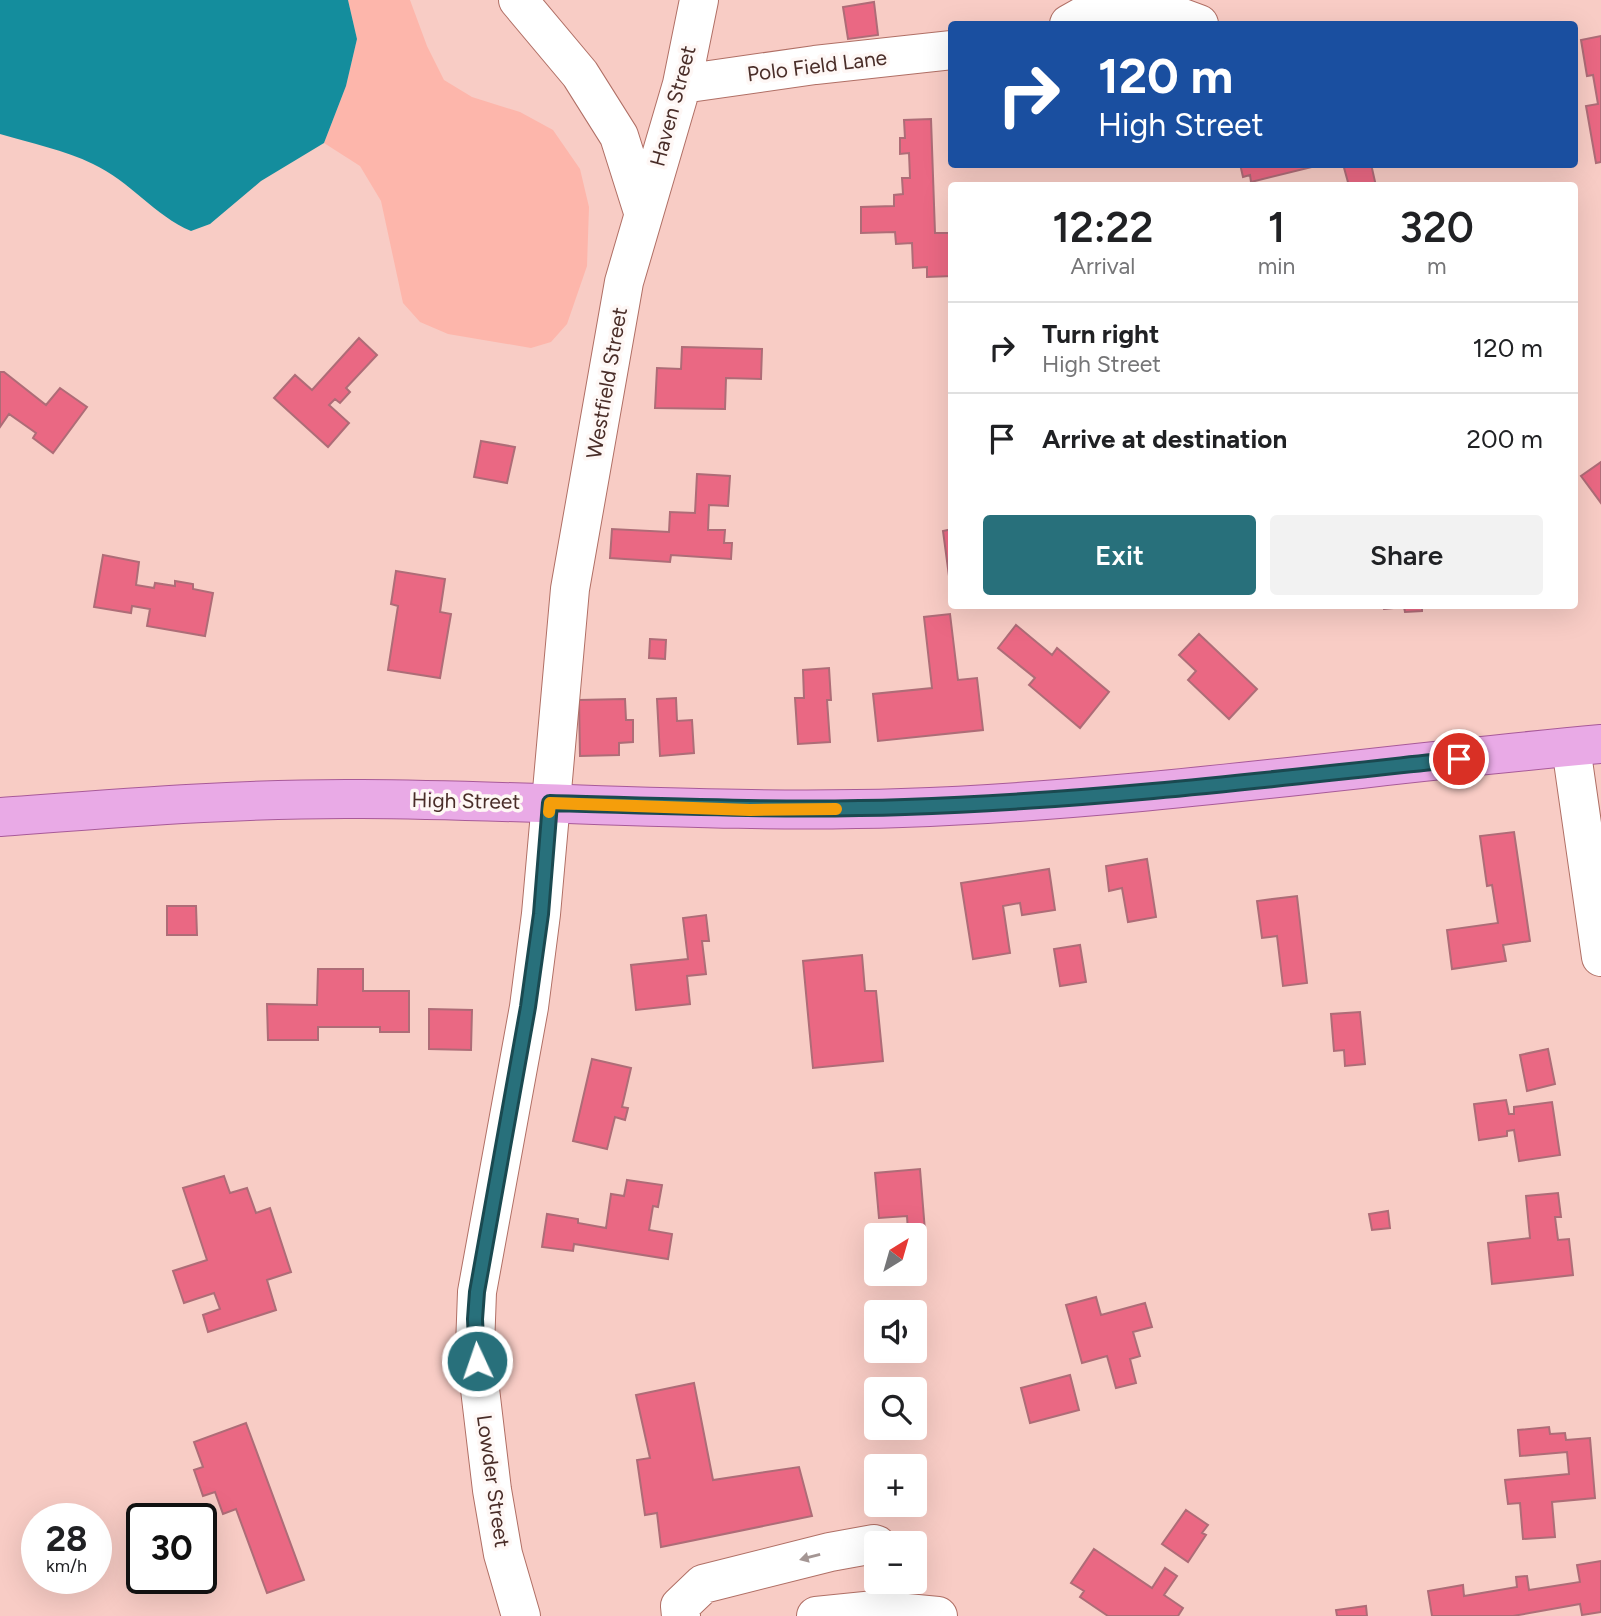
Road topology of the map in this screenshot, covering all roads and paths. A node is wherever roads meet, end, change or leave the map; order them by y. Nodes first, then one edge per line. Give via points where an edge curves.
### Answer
1 (518, 0) edge
2 (699, 0) edge
3 (1075, 21) edge
4 (1191, 21) edge
5 (948, 51) edge
6 (681, 85) junction
7 (643, 212) junction
8 (1586, 746) edge
9 (550, 803) junction
10 (0, 817) edge
11 (1601, 957) edge
12 (864, 1546) edge
13 (921, 1604) edge
14 (521, 1616) edge
15 (681, 1616) edge
16 (816, 1616) edge

1 - 7 street via 580,74 619,136
2 - 6 street, Haven Street
3 - 4 street via 1086,15 1158,9
5 - 6 street, Polo Field Lane
6 - 7 street, Haven Street
7 - 9 street, Westfield Street via 625,282 570,589
8 - 9 main road, High Street via 1159,791 964,805 750,810
8 - 11 street
9 - 10 main road, High Street via 260,800
9 - 14 street, Lowder Street via 528,1007 475,1319 494,1501
12 -> 15 street via 703,1584 680,1606
13 - 16 street

